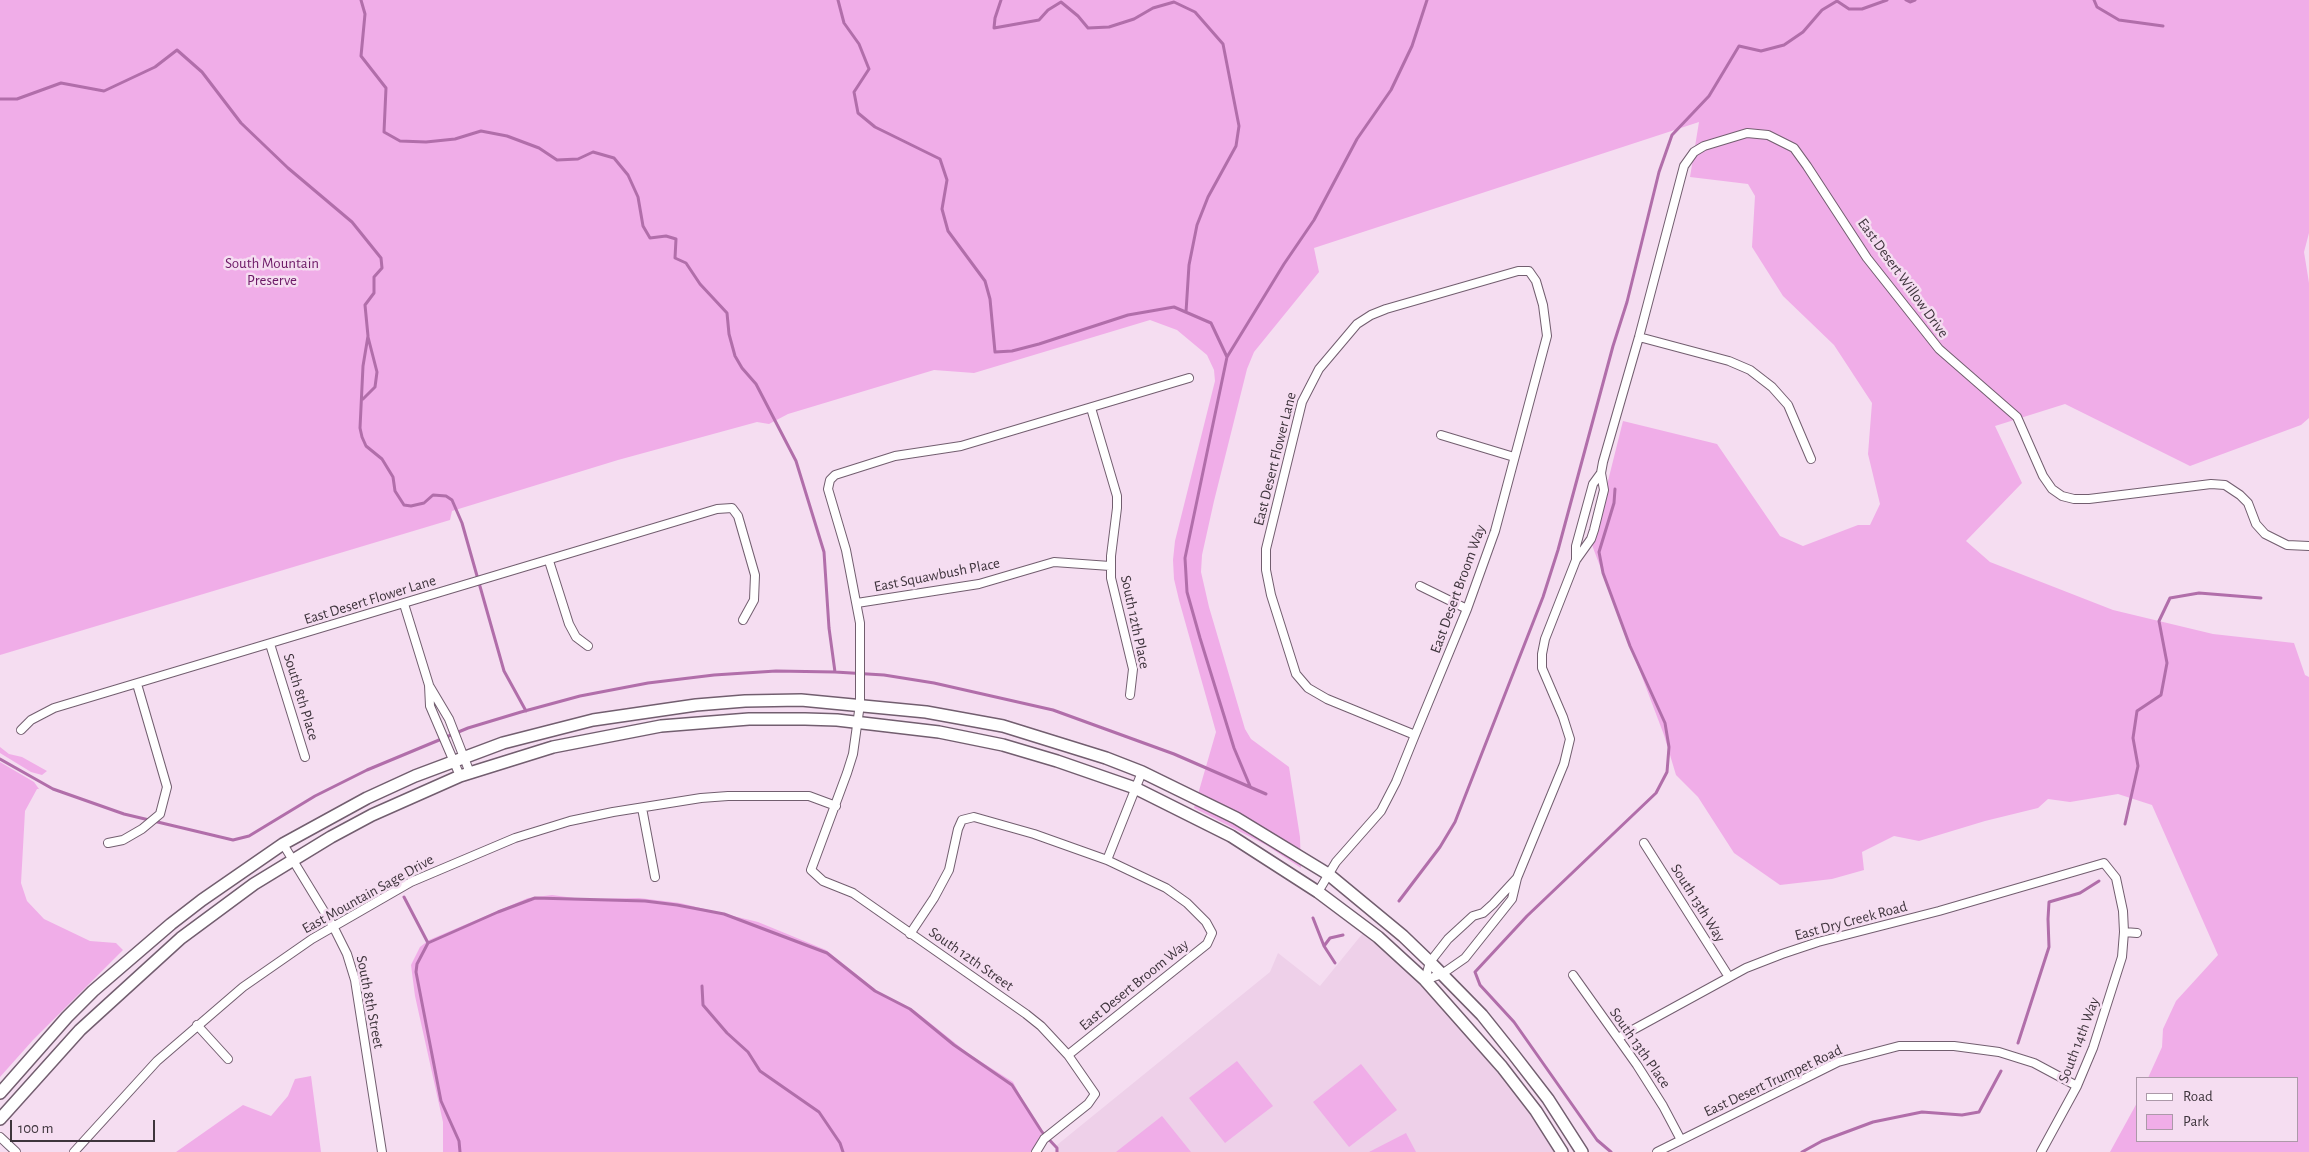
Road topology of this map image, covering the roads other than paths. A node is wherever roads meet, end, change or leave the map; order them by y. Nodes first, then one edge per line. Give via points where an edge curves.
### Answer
1 (1529, 271) joint
2 (1639, 337) junction
3 (1189, 378) dead end
4 (1090, 408) junction
5 (1441, 435) dead end
6 (1514, 457) junction
7 (1811, 459) dead end
8 (1601, 473) junction
9 (2309, 546) edge
10 (1576, 560) junction
11 (549, 561) junction
12 (1110, 566) junction
13 (1420, 586) dead end
14 (857, 603) junction
15 (404, 604) junction
16 (1466, 609) junction
17 (743, 620) dead end
18 (270, 644) junction
19 (588, 646) dead end
20 (137, 684) junction
21 (429, 685) junction
22 (1130, 695) dead end
23 (860, 704) junction
24 (678, 707) junction
25 (447, 715) junction
26 (434, 716) junction
27 (858, 722) junction
28 (678, 724) junction
29 (21, 730) dead end
30 (1416, 735) junction
31 (1570, 739) junction
32 (1579, 739) dead end
33 (306, 757) dead end
34 (458, 759) junction
35 (1142, 772) junction
36 (465, 775) junction
37 (1135, 788) junction
38 (836, 806) junction
39 (642, 808) junction
40 (108, 843) dead end
41 (1644, 843) dead end
42 (283, 844) junction
43 (292, 860) junction
44 (1107, 860) junction
45 (2104, 863) joint
46 (1328, 874) junction
47 (655, 877) dead end
48 (1517, 878) junction
49 (1318, 892) junction
50 (333, 926) junction
51 (2124, 932) junction
52 (2137, 933) dead end
53 (910, 934) junction
54 (1430, 962) junction
55 (1442, 974) junction
56 (1573, 975) dead end
57 (1728, 977) junction
58 (1425, 980) junction
59 (197, 1025) junction
60 (1618, 1038) junction
61 (1068, 1055) junction
62 (228, 1059) dead end
63 (2077, 1086) junction
64 (0, 1093) edge
65 (0, 1120) edge
66 (0, 1137) edge
67 (1681, 1140) junction
68 (16, 1152) edge
69 (74, 1152) edge
70 (382, 1152) edge
71 (1036, 1152) edge
72 (1562, 1152) edge
73 (1582, 1152) edge
74 (1657, 1152) edge
75 (2041, 1152) edge

1 - 6 street, East Desert Broom Way via 1536,281 1543,305 1547,336
1 - 30 street, East Desert Flower Lane via 1518,271 1371,315 1357,324 1319,369 1302,402 1266,549 1271,594 1296,674 1308,688 1327,699
2 - 7 street via 1729,361 1750,370 1772,387 1788,406
2 - 8 street, East Desert Willow Drive
2 - 9 street, East Desert Willow Drive via 1684,166 1694,152 1704,146 1747,133 1768,135 1794,148 1867,258 1939,350 2017,417 2052,489 2062,496 2088,499 2225,485 2248,503 2256,524 2265,534 2287,545
3 - 4 street
4 - 12 street, South 12th Place via 1117,496
4 - 14 street via 960,446 895,456 836,475 830,480 828,489
5 - 6 street
6 - 16 street, East Desert Broom Way via 1495,531
8 - 10 street, East Desert Willow Drive via 1586,510 1576,546
8 - 10 street, East Desert Willow Drive via 1604,490 1594,530
10 - 31 street, East Desert Willow Drive via 1542,654 1542,668
11 - 15 street, East Desert Flower Lane
11 - 17 street, East Desert Flower Lane via 717,509 732,508 738,516 754,575 754,600
11 - 19 street via 569,624 576,637
12 - 14 street, East Squawbush Place via 1054,562 979,584
12 - 22 street, South 12th Place via 1113,591 1133,669
13 - 16 street
14 - 23 street
15 - 18 street, East Desert Flower Lane
15 - 21 street
16 - 30 street, East Desert Broom Way
18 - 20 street, East Desert Flower Lane
18 - 33 street, South 8th Place
20 - 29 street, East Desert Flower Lane via 54,708
20 - 40 street via 167,787 160,814 123,840
21 - 25 street
21 - 26 street
23 - 24 street via 801,700
23 - 27 street
23 - 35 street via 1003,726
24 - 28 street
24 - 34 street via 546,731
25 - 26 street
25 - 34 street via 457,739
26 - 34 street via 446,746
27 - 28 street via 758,719
27 - 37 street via 940,732 1003,745
27 - 38 street via 853,754
28 - 36 street via 553,747
30 - 46 street, East Desert Broom Way via 1380,811
31 - 32 street
31 - 48 street via 1564,764
34 - 36 street
34 - 36 street
34 - 42 street via 367,798
35 - 37 street
35 - 46 street via 1236,818
36 - 43 street via 372,815
37 - 44 street
37 - 49 street via 1231,836
38 - 39 street, East Mountain Sage Drive via 809,796 728,796
38 - 53 street, South 12th Street via 811,870 823,881 853,894
39 - 47 street
39 - 50 street, East Mountain Sage Drive via 570,822 506,842 411,882
41 - 57 street, South 13th Way
42 - 43 street, South 8th Street
42 - 64 street via 202,900 134,954 67,1017
43 - 50 street, South 8th Street
43 - 65 street via 214,913 144,970 66,1045
44 - 53 street via 974,817 962,820 949,870
44 - 61 street, East Desert Broom Way via 1166,888 1187,903 1212,932 1206,944
45 - 51 street, South 14th Way via 2116,878
45 - 57 street, East Dry Creek Road via 1818,942
46 - 49 street, East Desert Broom Way
46 - 54 street
48 - 54 street via 1493,904 1473,916 1448,939
48 - 55 street via 1512,899 1502,913 1465,958
49 - 58 street via 1378,937
50 - 59 street, East Mountain Sage Drive via 243,987
50 - 70 street, South 8th Street via 347,954 354,980
51 - 52 street
51 - 63 street, South 14th Way via 2117,975
53 - 61 street, South 12th Street via 1026,1014
54 - 55 street
54 - 58 street
55 - 58 street
55 - 73 street via 1482,1015 1514,1055
56 - 60 street, South 13th Place
57 - 60 street, East Dry Creek Road
58 - 72 street via 1502,1066
59 - 62 street
59 - 69 street, East Mountain Sage Drive via 157,1061
60 - 67 street, South 13th Place via 1663,1106
61 - 71 street, South 12th Street via 1095,1094 1088,1104 1044,1139
63 - 67 street, East Desert Trumpet Road via 2034,1063 1999,1052 1954,1046 1898,1046 1838,1062
63 - 75 street, South 14th Way
66 - 68 street
67 - 74 street, East Desert Trumpet Road

